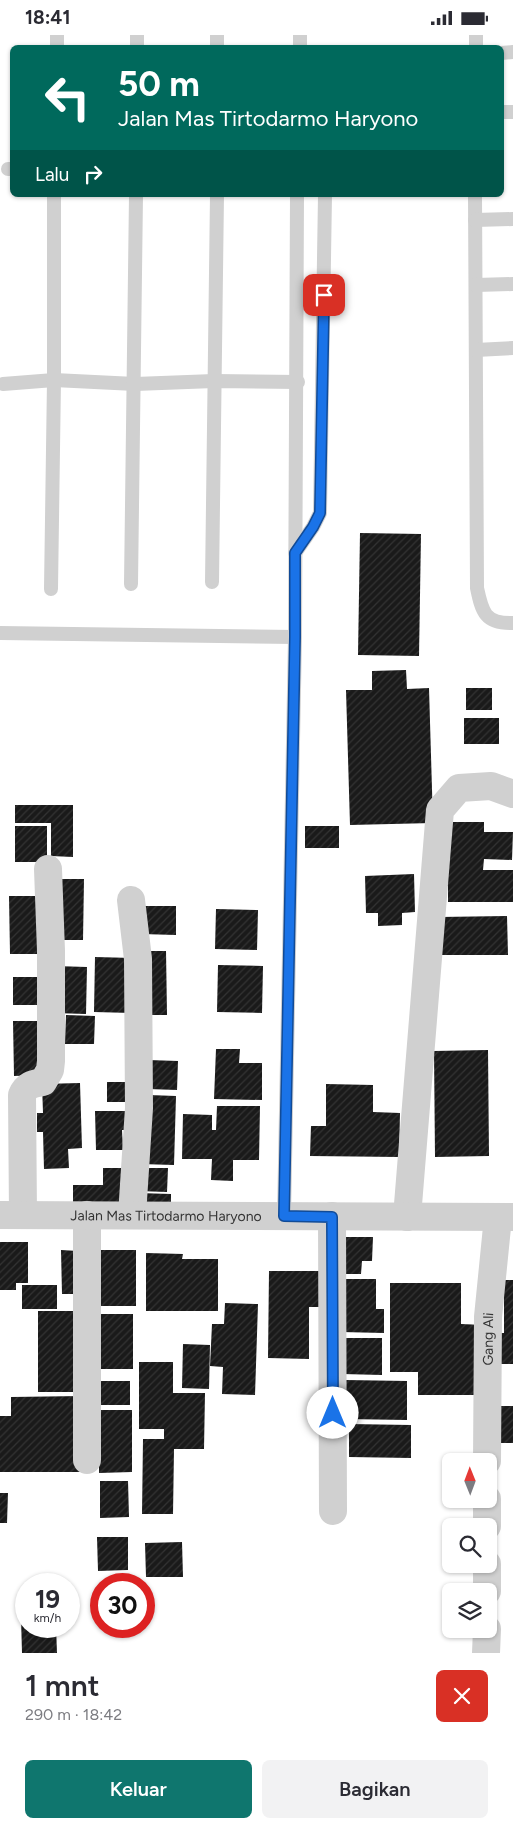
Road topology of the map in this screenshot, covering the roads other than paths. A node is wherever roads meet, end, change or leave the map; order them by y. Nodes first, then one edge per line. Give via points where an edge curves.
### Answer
1 (54, 197) edge
2 (136, 197) edge
3 (217, 197) edge
4 (297, 197) edge
5 (325, 197) edge
6 (475, 197) edge
7 (513, 219) edge
8 (475, 220) junction
9 (513, 284) edge
10 (476, 285) junction
11 (513, 348) edge
12 (476, 350) junction
13 (54, 380) junction
14 (214, 381) junction
15 (298, 382) junction
16 (3, 384) dead end
17 (135, 384) junction
18 (295, 553) junction
19 (212, 582) dead end
20 (131, 584) dead end
21 (51, 589) dead end
22 (513, 623) edge
23 (0, 633) edge
24 (295, 637) junction
25 (513, 794) edge
26 (48, 869) dead end
27 (130, 901) dead end
28 (12, 1215) edge
29 (87, 1215) junction
30 (132, 1215) junction
31 (284, 1216) junction
32 (332, 1217) junction
33 (407, 1217) junction
34 (506, 1217) edge
35 (487, 1453) edge
36 (87, 1460) dead end
37 (333, 1511) dead end
38 (486, 1638) edge
39 (486, 1653) edge

1 - 13 lane
2 - 17 lane
3 - 14 lane
4 - 15 lane
5 - 18 lane via 320,513
6 - 8 lane
7 - 8 lane
8 - 10 lane
9 - 10 lane
10 - 12 lane
11 - 12 lane
12 - 22 lane via 477,588 487,617 500,623
13 - 16 lane
13 - 17 lane
13 - 21 lane
14 - 15 lane
14 - 17 lane
14 - 19 lane
15 - 18 lane
17 - 20 lane
18 - 24 lane
23 - 24 lane
24 - 31 lane
25 - 33 street via 491,786 458,788 440,810
26 - 28 street via 51,1061 50,1070 42,1082 30,1084 22,1095
27 - 30 street via 138,959 139,1108
28 - 29 street, Jalan Mas Tirtodarmo Haryono
29 - 30 street, Jalan Mas Tirtodarmo Haryono
29 - 36 street
30 - 31 street, Jalan Mas Tirtodarmo Haryono
31 - 32 street, Jalan Mas Tirtodarmo Haryono
32 - 33 street, Jalan Mas Tirtodarmo Haryono
32 - 37 street
33 - 34 street, Jalan Mas Tirtodarmo Haryono
34 - 35 street, Gang Ali via 488,1317
38 - 39 street

